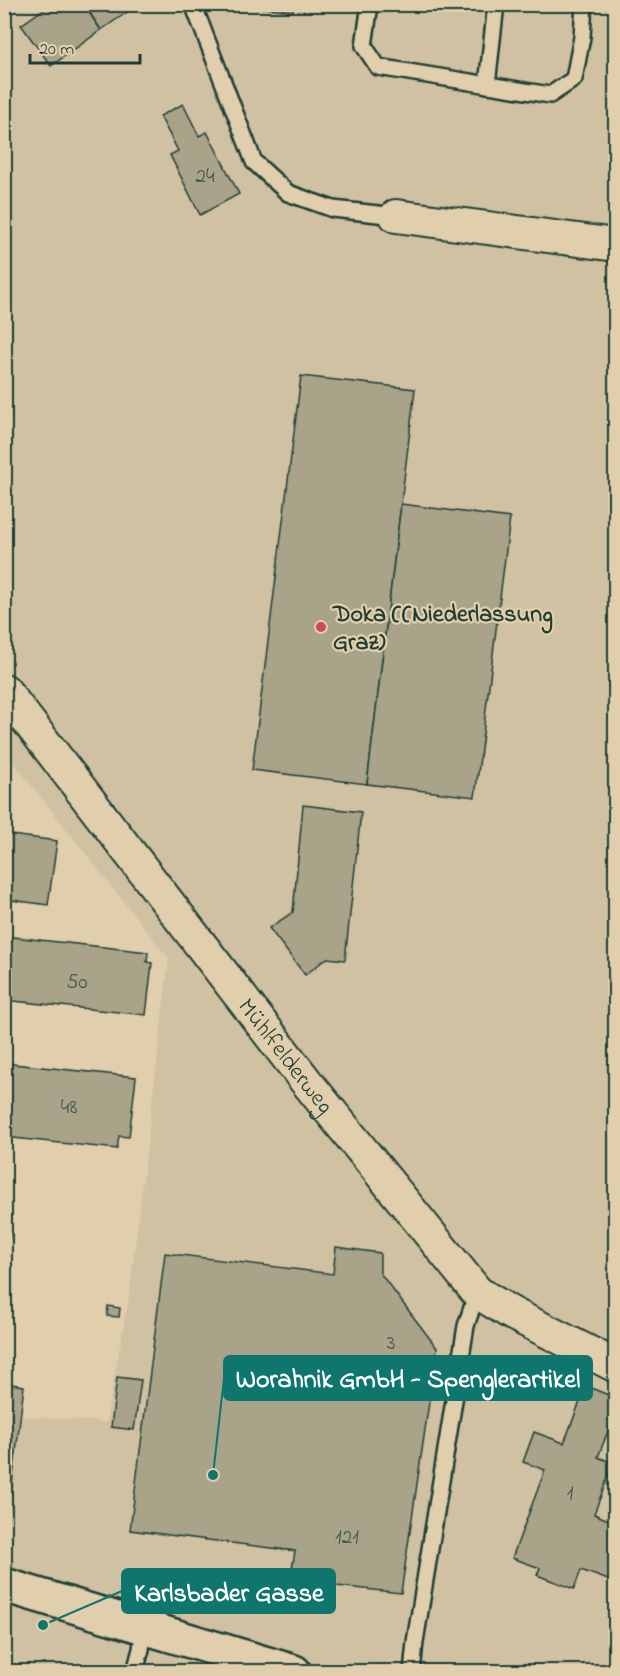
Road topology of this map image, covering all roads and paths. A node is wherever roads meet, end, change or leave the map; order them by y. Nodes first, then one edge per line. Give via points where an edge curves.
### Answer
1 (193, 4) edge
2 (370, 4) edge
3 (496, 4) edge
4 (584, 4) edge
5 (487, 85) junction
6 (396, 216) joint
7 (615, 245) edge
8 (4, 690) edge
9 (477, 1292) junction
10 (615, 1366) edge
11 (4, 1585) edge
12 (144, 1628) junction
13 (135, 1671) edge
14 (294, 1671) edge
15 (412, 1671) edge

1 - 6 lane via 254,162 288,194 333,209
2 - 5 lane via 364,46 378,67
3 - 5 lane
4 - 5 lane via 574,79 550,95
6 - 7 street
8 - 9 street, Mühlfelderweg via 305,1080
9 - 10 street, Mühlfelderweg
9 - 15 lane via 466,1326
11 - 12 main road
12 - 13 lane
12 - 14 main road

